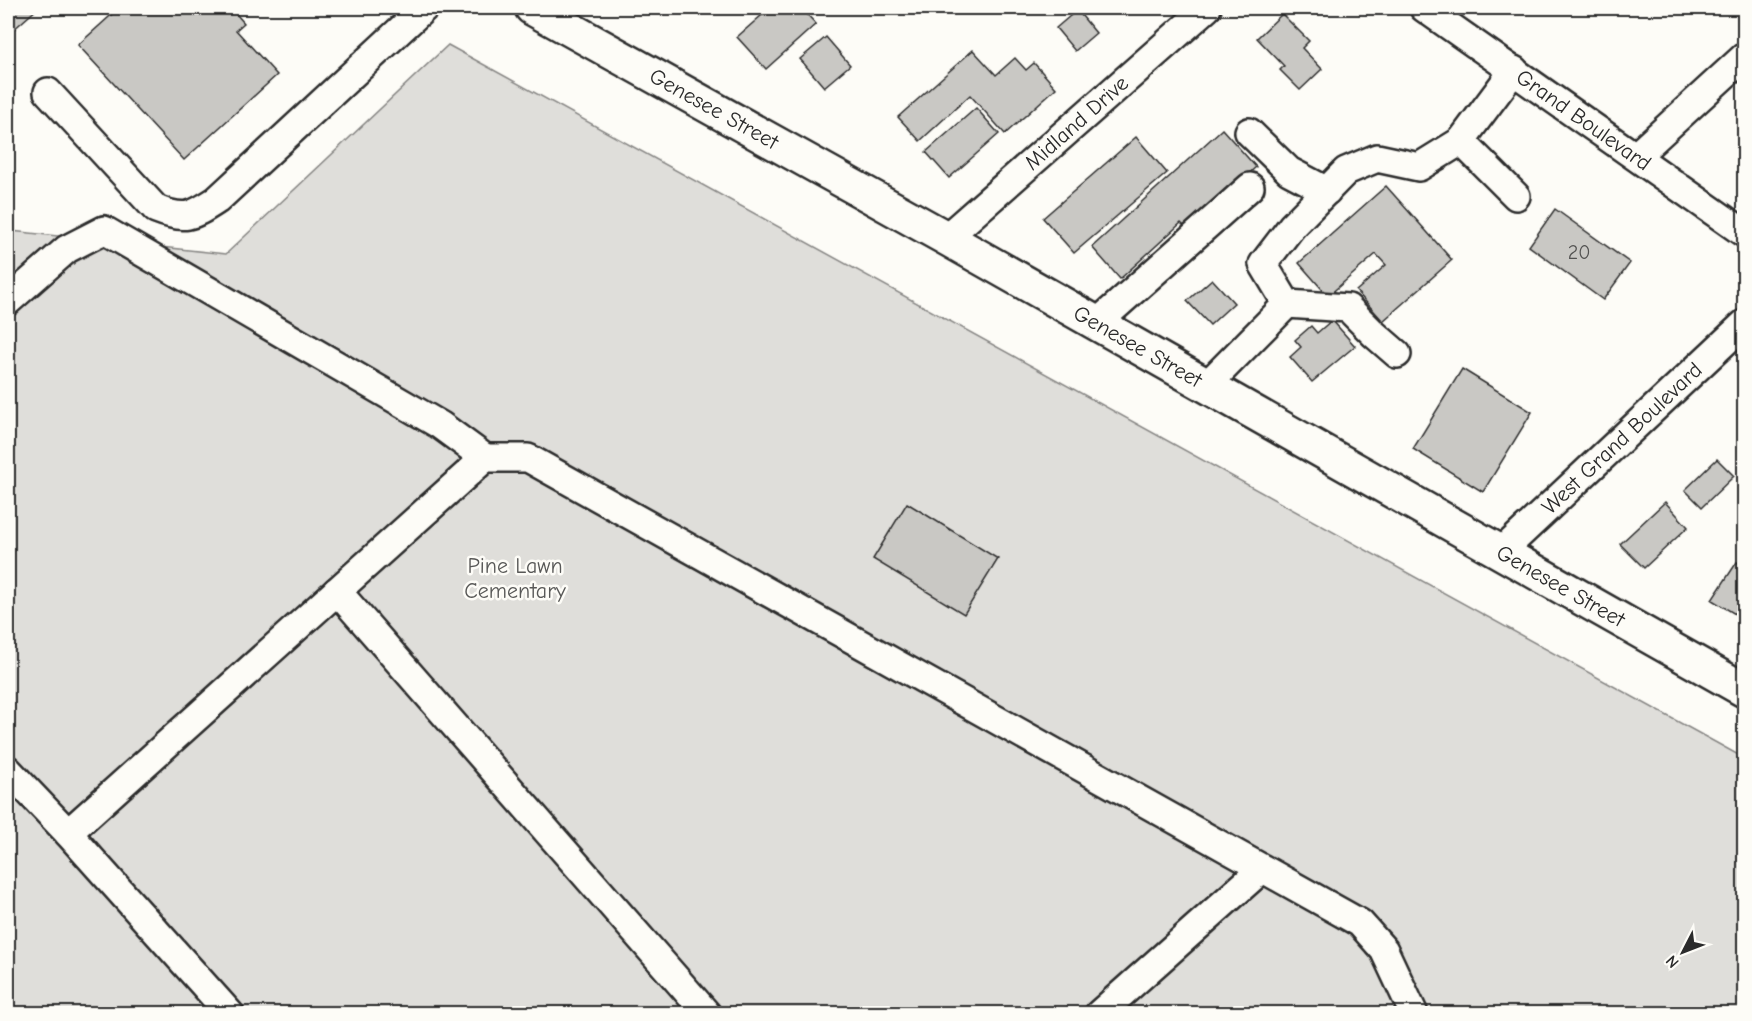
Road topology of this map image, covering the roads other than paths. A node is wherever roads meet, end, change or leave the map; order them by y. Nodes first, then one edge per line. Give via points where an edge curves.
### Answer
1 (424, 8) edge
2 (531, 8) edge
3 (1208, 8) edge
4 (1424, 8) edge
5 (1744, 57) edge
6 (1514, 70) junction
7 (48, 92) dead end
8 (1249, 132) dead end
9 (1461, 141) junction
10 (1636, 156) junction
11 (1250, 187) dead end
12 (1327, 191) junction
13 (1516, 196) dead end
14 (1744, 233) edge
15 (946, 238) junction
16 (8, 301) edge
17 (1287, 304) junction
18 (1097, 323) junction
19 (1744, 324) edge
20 (1397, 354) dead end
21 (1207, 385) junction
22 (484, 458) junction
23 (1500, 552) junction
24 (337, 591) junction
25 (1744, 690) edge
26 (8, 770) edge
27 (68, 833) junction
28 (1262, 869) junction
29 (230, 1014) edge
30 (707, 1014) edge
31 (1099, 1014) edge
32 (1414, 1014) edge

1 - 7 street via 217,200 192,215 173,216 156,209
2 - 15 main road, Genesee Street
3 - 15 street, Midland Drive
4 - 6 street, Grand Boulevard
5 - 10 street
6 - 9 street
6 - 10 street, Grand Boulevard
8 - 12 street via 1289,171
9 - 12 street via 1419,167 1377,158 1346,171
9 - 13 street
10 - 14 street, Grand Boulevard
11 - 18 street
12 - 17 street via 1292,226 1263,264
15 - 18 main road, Genesee Street
16 - 22 street via 67,249 104,230 440,425
17 - 20 street via 1348,309
17 - 21 street
18 - 21 main road, Genesee Street
19 - 23 street, West Grand Boulevard
21 - 23 main road, Genesee Street
22 - 24 street
22 - 28 street via 528,458
23 - 25 main road, Genesee Street
24 - 27 street
24 - 30 street
26 - 27 street
27 - 29 street
28 - 31 street
28 - 32 street via 1360,923 1384,950

